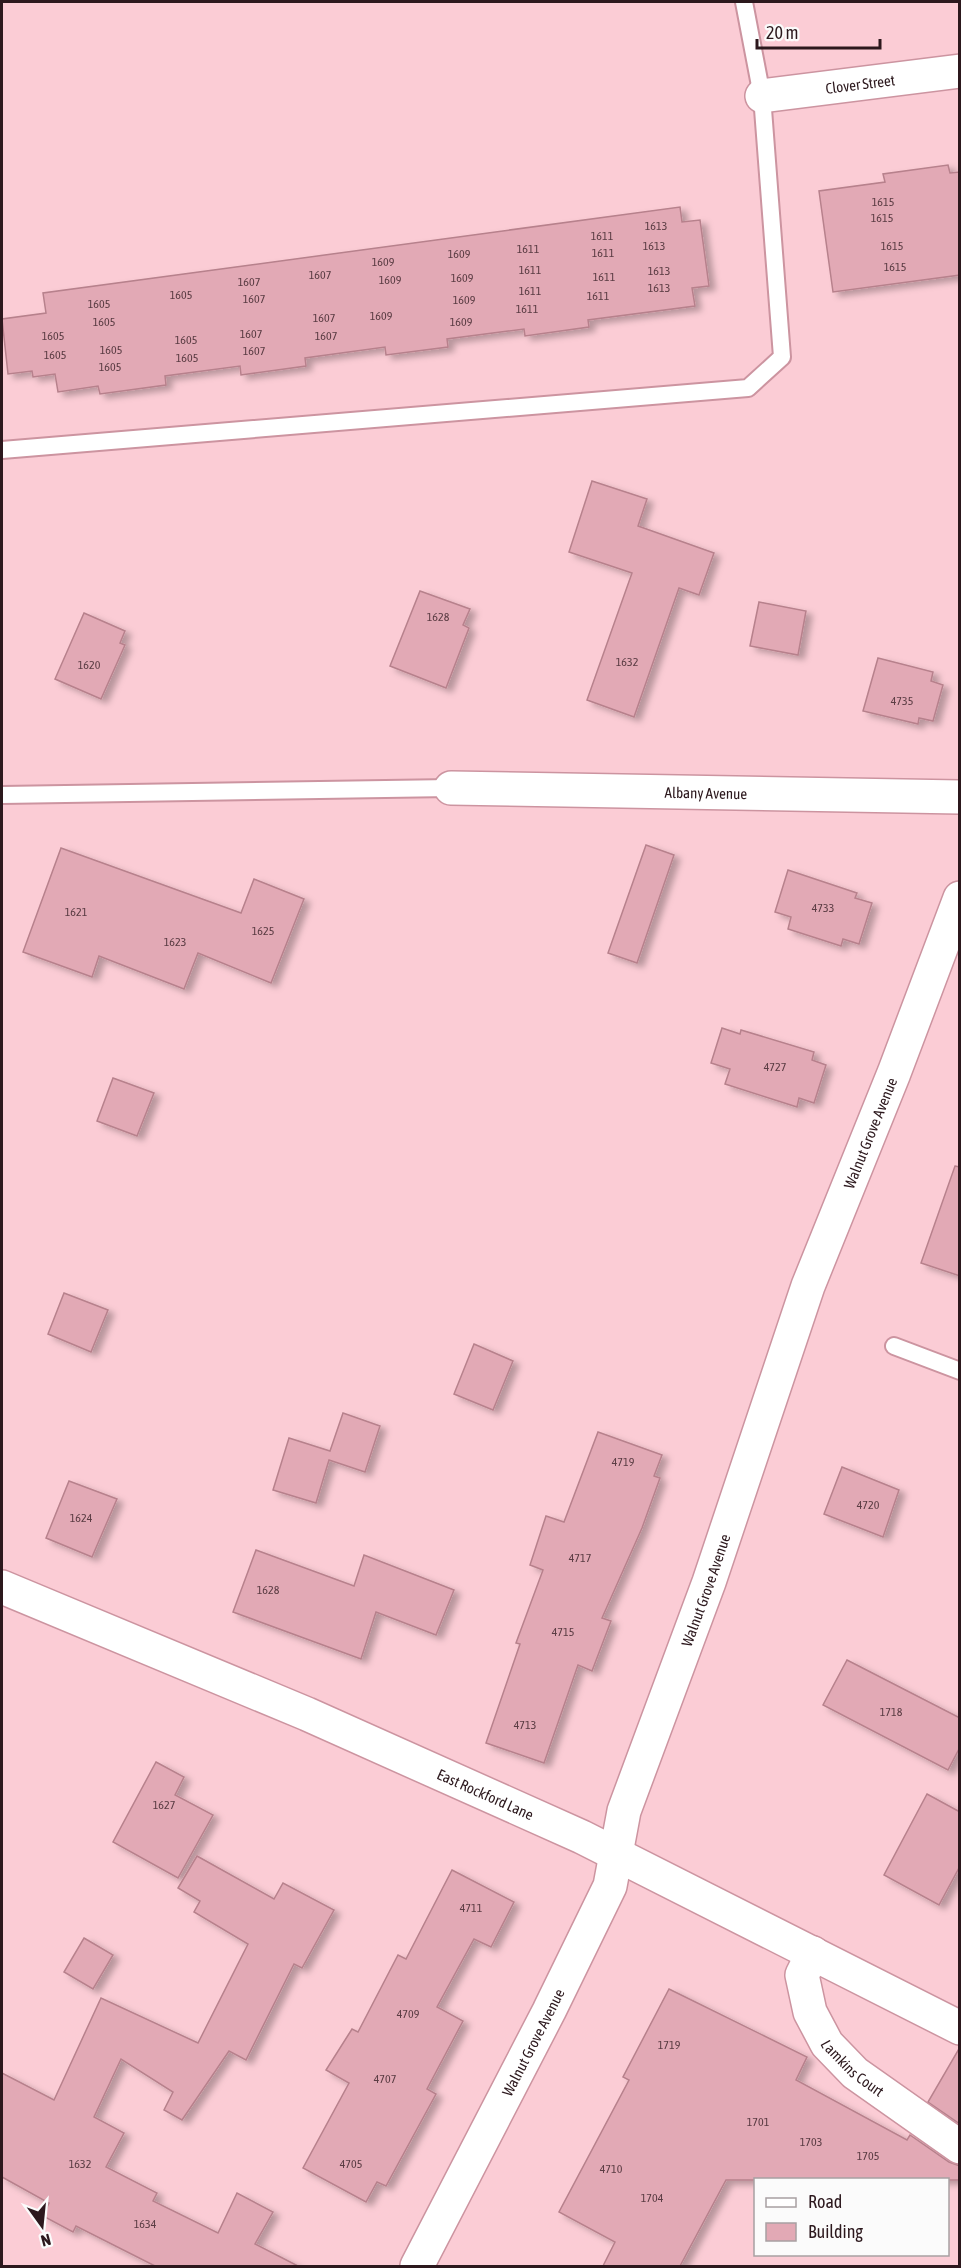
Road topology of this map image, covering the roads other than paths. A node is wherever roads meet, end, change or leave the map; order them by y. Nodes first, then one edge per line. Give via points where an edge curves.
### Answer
1 (744, 2) edge
2 (960, 71) edge
3 (762, 96) junction
4 (2, 450) edge
5 (451, 788) joint
6 (2, 795) edge
7 (960, 797) edge
8 (960, 898) edge
9 (894, 1346) dead end
10 (960, 1371) edge
11 (2, 1587) edge
12 (616, 1855) junction
13 (813, 1953) junction
14 (960, 2028) edge
15 (960, 2147) edge
16 (417, 2266) edge

1 - 3 lane
2 - 3 street, Clover Street
3 - 4 lane via 782,357 748,387
5 - 6 lane
5 - 7 street, Albany Avenue
8 - 12 street, Walnut Grove Avenue via 808,1286 709,1582 624,1811
9 - 10 lane
11 - 12 street, East Rockford Lane via 307,1714
12 - 13 street, East Rockford Lane
12 - 16 street, Walnut Grove Avenue via 610,1886
13 - 14 street, East Rockford Lane
13 - 15 street, Lamkins Court via 802,1975 810,2012 827,2044 855,2073

